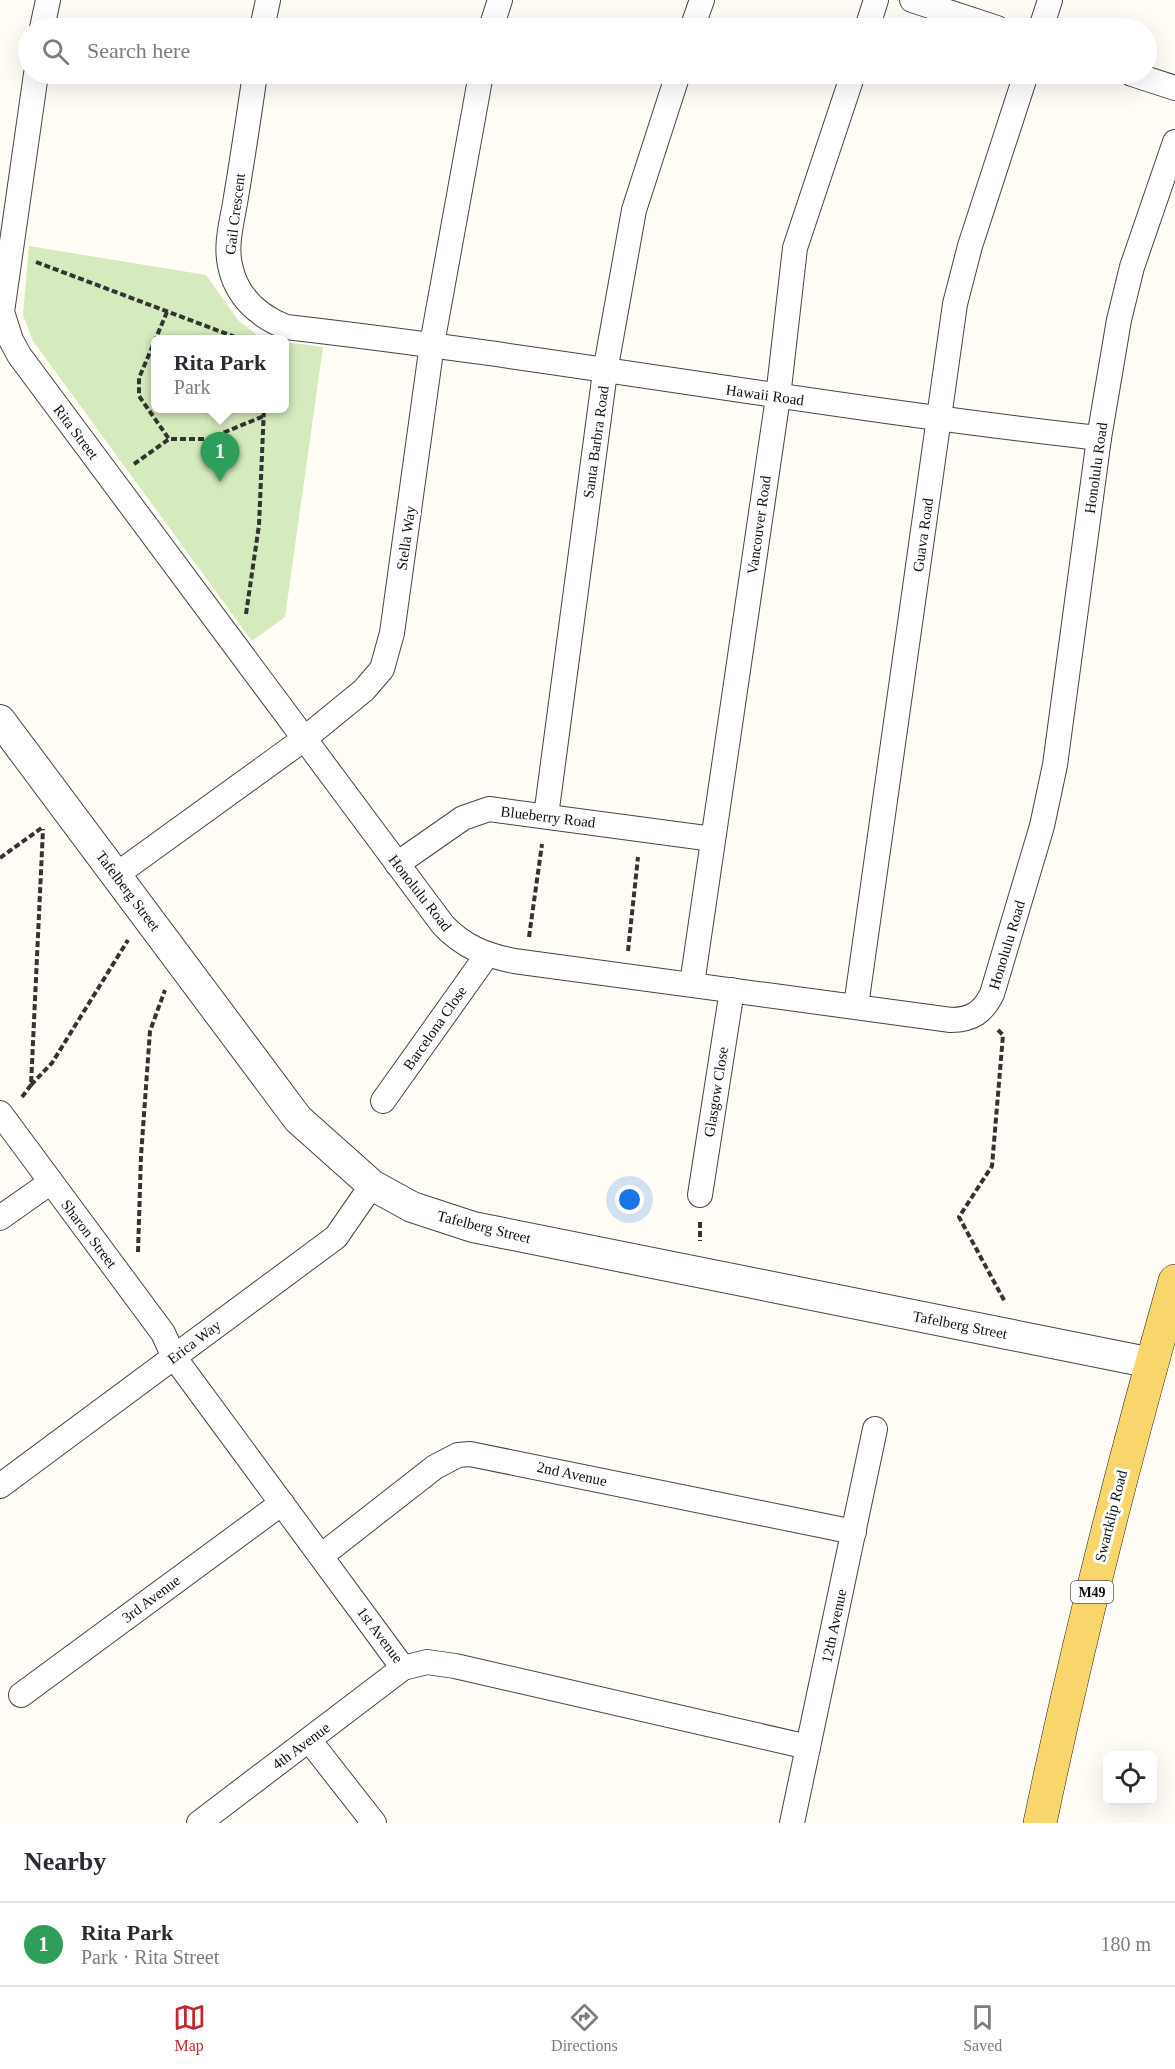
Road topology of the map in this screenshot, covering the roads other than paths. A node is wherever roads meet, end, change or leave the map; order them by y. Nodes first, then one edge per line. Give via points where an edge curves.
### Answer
1 (48, 0) edge
2 (268, 0) edge
3 (500, 0) edge
4 (702, 0) edge
5 (876, 0) edge
6 (912, 0) edge
7 (1050, 0) edge
8 (44, 18) edge
9 (264, 18) edge
10 (494, 18) edge
11 (696, 18) edge
12 (870, 18) edge
13 (967, 18) edge
14 (1044, 18) edge
15 (1157, 82) edge
16 (35, 84) edge
17 (253, 84) edge
18 (479, 84) edge
19 (675, 84) edge
20 (850, 84) edge
21 (1023, 84) edge
22 (1175, 88) edge
23 (1175, 142) edge
24 (432, 344) junction
25 (605, 372) junction
26 (778, 397) junction
27 (939, 420) junction
28 (1100, 438) junction
29 (0, 720) edge
30 (304, 739) junction
31 (546, 816) junction
32 (713, 839) junction
33 (397, 864) junction
34 (116, 875) junction
35 (487, 955) junction
36 (692, 984) junction
37 (732, 990) junction
38 (856, 1006) junction
39 (383, 1101) dead end
40 (10, 1107) edge
41 (51, 1182) junction
42 (372, 1185) junction
43 (700, 1195) dead end
44 (0, 1218) edge
45 (1175, 1281) edge
46 (174, 1357) junction
47 (1152, 1363) junction
48 (875, 1429) dead end
49 (0, 1486) edge
50 (282, 1503) junction
51 (854, 1532) junction
52 (321, 1556) junction
53 (403, 1668) junction
54 (21, 1695) dead end
55 (309, 1740) junction
56 (808, 1747) junction
57 (199, 1823) edge
58 (374, 1823) edge
59 (792, 1823) edge
60 (1040, 1823) edge

1 - 8 street
2 - 9 street
3 - 10 street
4 - 11 street
5 - 12 street
6 - 13 street
7 - 14 street
15 - 22 street
16 - 30 street, Rita Street via 2,312 10,340
17 - 24 street, Gail Crescent via 228,249 235,281 243,296 255,310 286,327
18 - 24 street, Stella Way
19 - 25 street, Santa Barbra Road via 634,210
20 - 26 street, Vancouver Road via 795,248
21 - 27 street, Guava Road via 961,275
23 - 28 street, Honolulu Road via 1125,294
24 - 25 street, Hawaii Road
24 - 30 street, Stella Way via 392,633 382,669 373,682
25 - 26 street, Hawaii Road
25 - 31 street, Santa Barbra Road
26 - 27 street, Hawaii Road
26 - 32 street, Vancouver Road
27 - 28 street, Hawaii Road
27 - 38 street, Guava Road
28 - 38 street, Honolulu Road via 1049,797 992,994 982,1010 969,1018 951,1020
29 - 34 street, Tafelberg Street
30 - 33 street, Honolulu Road
30 - 34 street, Stella Way
31 - 32 street, Blueberry Road
31 - 33 street, Blueberry Road via 500,810 476,812
32 - 36 street, Vancouver Road
33 - 35 street, Honolulu Road via 453,935
34 - 42 street, Tafelberg Street via 298,1119
35 - 36 street, Honolulu Road
35 - 39 street, Barcelona Close
36 - 37 street, Honolulu Road
37 - 38 street, Honolulu Road
37 - 43 street, Glasgow Close
40 - 41 street, Sharon Street
41 - 44 street
41 - 46 street, Sharon Street via 163,1333
42 - 46 street, Erica Way via 336,1237
42 - 47 street, Tafelberg Street via 412,1207 473,1227
45 - 47 main road, Swartklip Road / M49
46 - 49 street, Erica Way
46 - 50 street, 1st Avenue
47 - 60 main road, Swartklip Road / M49 via 1070,1682
48 - 51 street, 12th Avenue
50 - 52 street, 1st Avenue
50 - 54 street, 3rd Avenue
51 - 52 street, 2nd Avenue via 470,1454 458,1455 435,1467
51 - 56 street, 12th Avenue
52 - 53 street, 1st Avenue
53 - 55 street, 4th Avenue
53 - 56 street, 1st Avenue via 420,1662 448,1664
55 - 57 street, 4th Avenue
55 - 58 street
56 - 59 street, 12th Avenue

